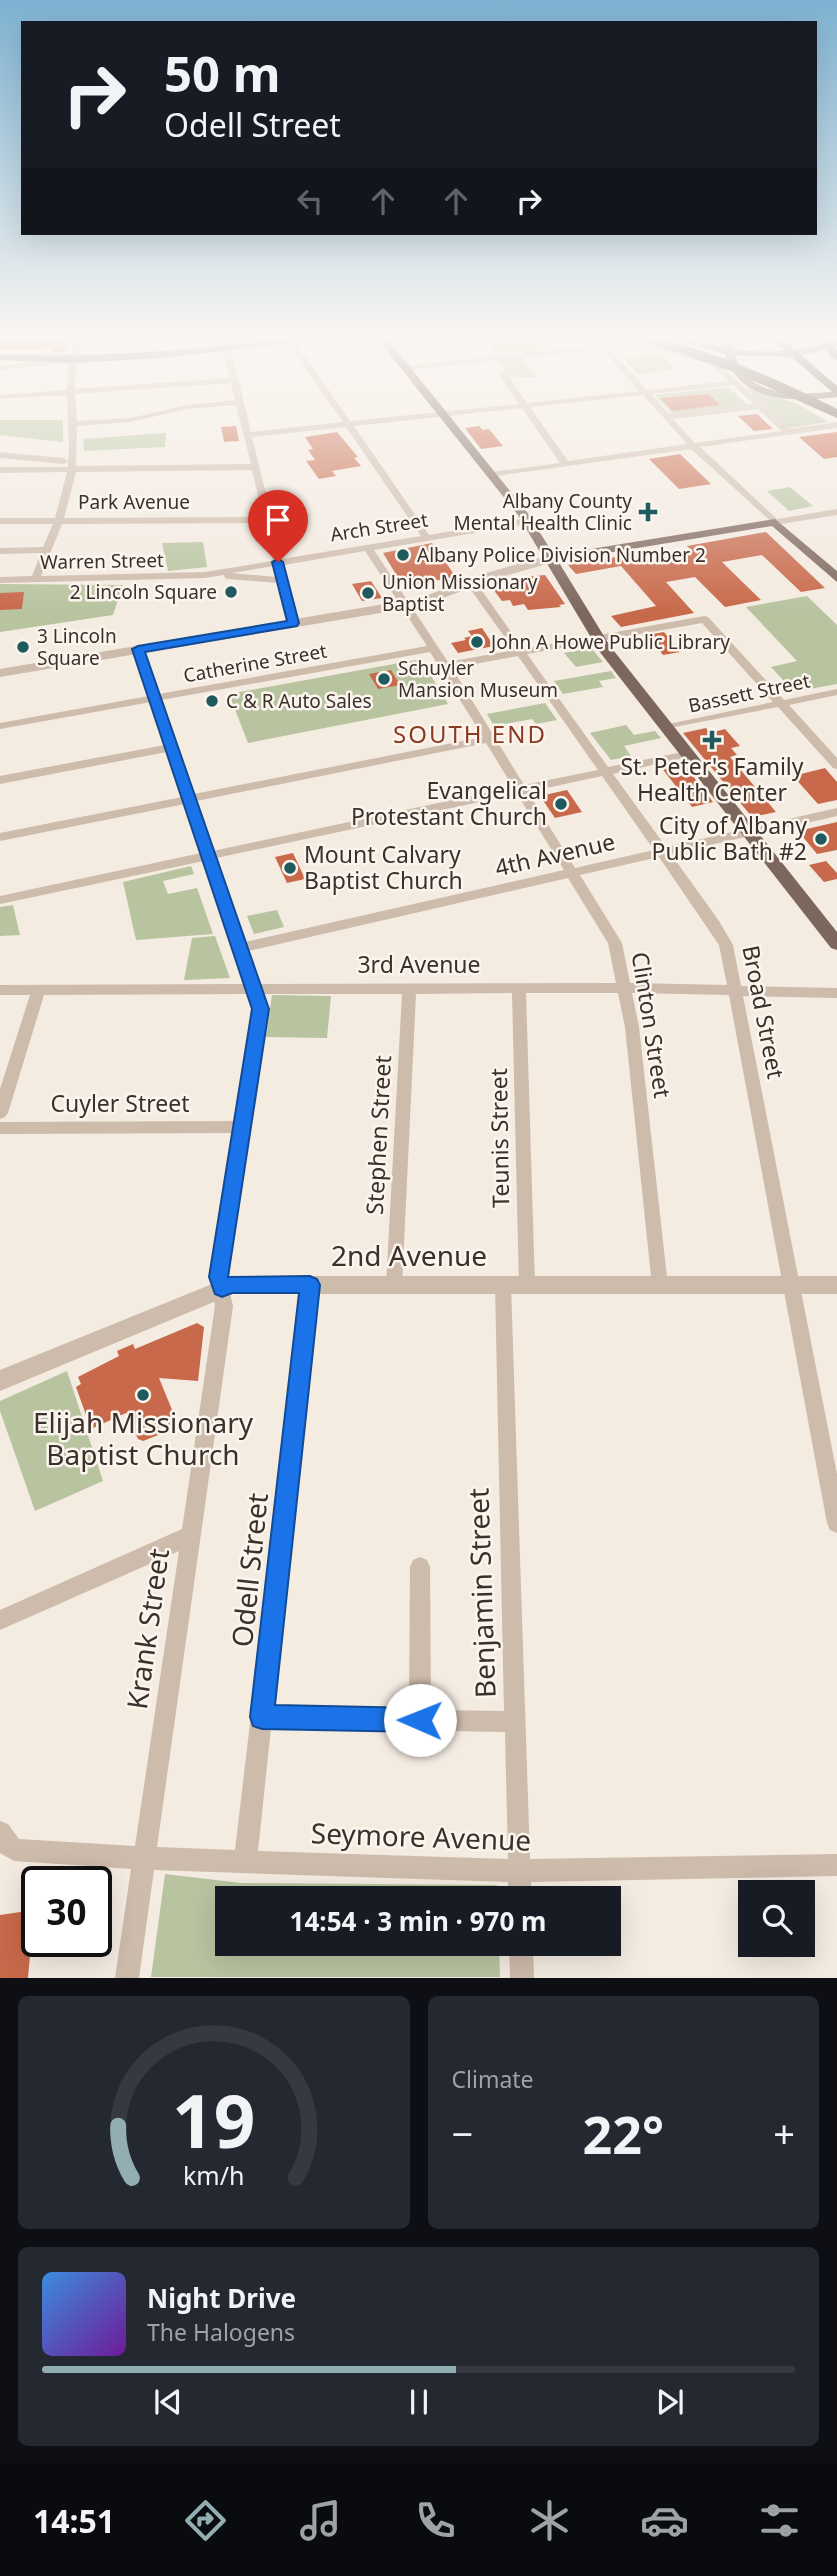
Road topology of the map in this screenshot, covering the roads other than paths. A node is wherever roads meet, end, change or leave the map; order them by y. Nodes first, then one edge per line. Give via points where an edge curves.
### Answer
1 (73, 428) edge
2 (245, 428) edge
3 (309, 428) edge
4 (352, 428) edge
5 (453, 428) edge
6 (540, 428) edge
7 (676, 428) edge
8 (784, 428) edge
9 (814, 428) edge
10 (788, 432) junction
11 (247, 435) junction
12 (692, 445) junction
13 (0, 455) edge
14 (565, 464) junction
15 (72, 465) junction
16 (255, 467) junction
17 (0, 470) edge
18 (492, 475) junction
19 (837, 512) edge
20 (57, 520) junction
21 (268, 520) junction
22 (0, 521) edge
23 (527, 521) junction
24 (775, 522) junction
25 (426, 537) junction
26 (367, 547) junction
27 (47, 550) junction
28 (0, 551) edge
29 (550, 559) junction
30 (278, 562) junction
31 (205, 575) junction
32 (837, 578) edge
33 (0, 580) edge
34 (35, 580) junction
35 (283, 580) junction
36 (471, 583) junction
37 (404, 605) junction
38 (293, 623) junction
39 (597, 639) junction
40 (433, 648) junction
41 (138, 649) junction
42 (520, 652) junction
43 (445, 666) junction
44 (0, 673) edge
45 (837, 692) edge
46 (153, 699) junction
47 (781, 704) junction
48 (0, 726) edge
49 (668, 727) junction
50 (489, 739) junction
51 (170, 748) junction
52 (831, 751) edge
53 (688, 754) junction
54 (837, 765) edge
55 (605, 771) junction
56 (0, 780) edge
57 (518, 789) junction
58 (187, 799) junction
59 (837, 812) edge
60 (750, 832) junction
61 (0, 837) edge
62 (662, 852) junction
63 (207, 856) junction
64 (570, 873) junction
65 (0, 900) edge
66 (836, 939) edge
67 (240, 948) junction
68 (255, 988) junction
69 (410, 988) junction
70 (519, 988) junction
71 (626, 988) junction
72 (735, 989) junction
73 (0, 990) edge
74 (39, 990) junction
75 (837, 993) edge
76 (0, 1113) edge
77 (0, 1128) edge
78 (240, 1128) junction
79 (310, 1285) junction
80 (394, 1285) junction
81 (837, 1285) edge
82 (503, 1286) junction
83 (527, 1286) junction
84 (660, 1286) junction
85 (790, 1286) junction
86 (222, 1288) junction
87 (0, 1381) edge
88 (837, 1524) edge
89 (192, 1535) junction
90 (420, 1567) dead end
91 (0, 1620) edge
92 (262, 1717) junction
93 (420, 1720) junction
94 (515, 1722) junction
95 (3, 1838) edge
96 (144, 1858) junction
97 (245, 1861) junction
98 (837, 1865) edge
99 (519, 1871) junction
100 (520, 1886) edge
101 (521, 1956) edge
102 (127, 1978) edge
103 (522, 1978) edge

1 - 15 street
2 - 11 street
3 - 11 street
4 - 25 street
5 - 18 main road
6 - 14 street
7 - 12 street
8 - 10 street
9 - 10 street
10 - 12 street
11 - 16 street
12 - 14 street
12 - 24 street
13 - 15 street
14 - 18 street
15 - 16 street
15 - 17 street
15 - 20 street
16 - 21 street
18 - 23 main road
19 - 24 street
20 - 21 street, Park Avenue
20 - 22 street, Park Avenue
20 - 27 street
21 - 30 street
23 - 25 street, Arch Street
23 - 29 main road
24 - 29 main road
24 - 32 main road
25 - 26 street, Arch Street
26 - 30 street, Arch Street
26 - 37 street, Clinton Street
27 - 28 street
27 - 34 street
29 - 36 street
29 - 39 main road
30 - 31 street, Warren Street
30 - 35 street
31 - 34 street, Warren Street
31 - 35 street, Warren Street
33 - 34 street, Warren Street
35 - 38 street
36 - 37 street
36 - 42 street, Broad Street
37 - 38 street
37 - 40 street, Clinton Street
38 - 41 street
39 - 42 street
39 - 47 street via 704,620
39 - 49 main road
40 - 43 street, Clinton Street
40 - 46 street, Catherine Street
41 - 44 street
41 - 46 street, Krank Street
42 - 43 street
42 - 55 street, Broad Street
43 - 50 street, Clinton Street
45 - 47 street, Bassett Street
46 - 48 street, Catherine Street
46 - 51 street, Krank Street
47 - 49 street, Bassett Street
47 - 52 street
49 - 53 main road
50 - 57 street, Clinton Street
50 - 58 street
51 - 56 street
51 - 58 street, Krank Street
52 - 54 street
53 - 55 street
53 - 60 main road
55 - 57 street
55 - 62 street, Broad Street
57 - 63 street
57 - 64 street, Clinton Street
58 - 61 street
58 - 63 street, Krank Street
59 - 60 street, 4th Avenue
60 - 62 street, 4th Avenue
60 - 66 main road
62 - 64 street, 4th Avenue
62 - 72 street, Broad Street via 726,945
63 - 65 street
63 - 67 street, Krank Street
64 - 67 street, 4th Avenue
64 - 71 street, Clinton Street via 611,933
67 - 68 street, Krank Street
68 - 69 street, 3rd Avenue
68 - 74 street, 3rd Avenue
68 - 78 street, Krank Street via 261,1009
69 - 70 street, 3rd Avenue
69 - 80 street, Stephen Street
70 - 71 street, 3rd Avenue
70 - 83 street, Teunis Street
71 - 72 street, 3rd Avenue
71 - 84 street, Clinton Street
72 - 75 street, 3rd Avenue
72 - 85 street, Broad Street
73 - 74 street, 3rd Avenue
74 - 76 street
77 - 78 street, Cuyler Street
78 - 86 street, Krank Street via 218,1277
79 - 80 street, 2nd Avenue
79 - 86 street, 2nd Avenue
79 - 92 street, Odell Street
80 - 82 street, 2nd Avenue
81 - 85 street, 2nd Avenue
82 - 83 street, 2nd Avenue
82 - 94 street, Benjamin Street
83 - 84 street, 2nd Avenue
84 - 85 street, 2nd Avenue
85 - 88 street, Broad Street
86 - 87 street, 2nd Avenue
86 - 89 street, Krank Street via 224,1306
89 - 91 street
89 - 96 street, Krank Street
90 - 93 street
92 - 93 street
92 - 97 street, Odell Street
93 - 94 street
94 - 99 street, Benjamin Street
95 - 96 street, Seymore Avenue via 14,1850
96 - 97 street, Seymore Avenue
96 - 102 street, Krank Street
97 - 99 street, Seymore Avenue
98 - 99 street, Seymore Avenue
99 - 100 street, Benjamin Street
101 - 103 street

